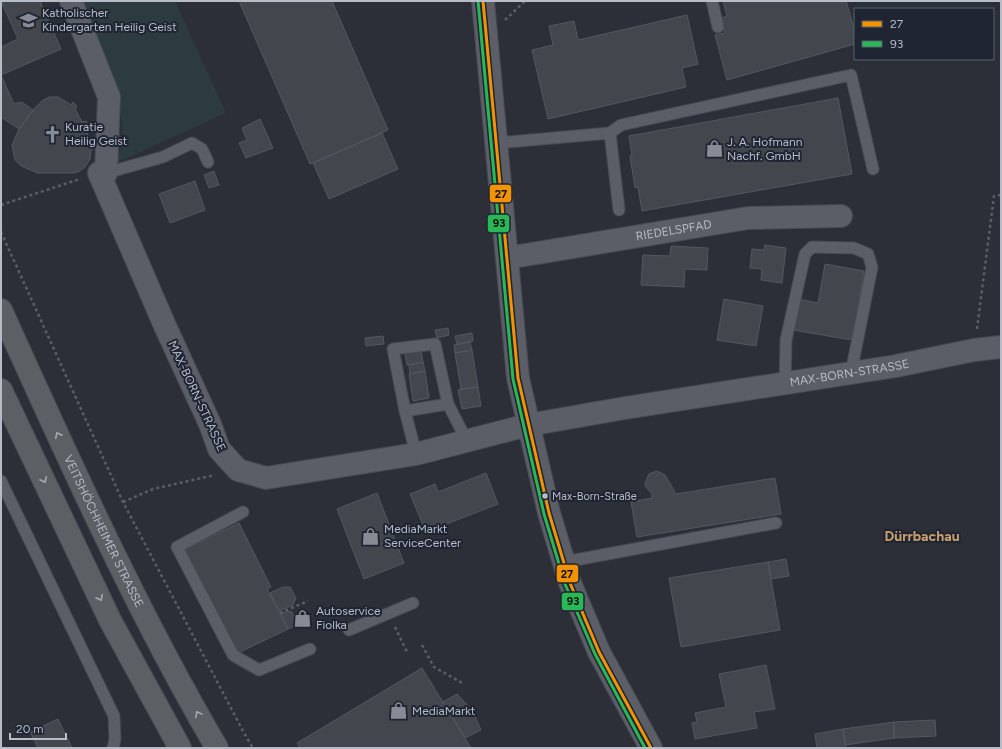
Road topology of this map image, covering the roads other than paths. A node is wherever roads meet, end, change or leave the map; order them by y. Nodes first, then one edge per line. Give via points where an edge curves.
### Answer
1 (71, 1) edge
2 (483, 1) edge
3 (712, 1) edge
4 (718, 27) dead end
5 (610, 133) junction
6 (496, 143) junction
7 (208, 162) dead end
8 (873, 169) dead end
9 (102, 173) junction
10 (618, 210) dead end
11 (841, 216) dead end
12 (507, 258) junction
13 (1, 310) edge
14 (1001, 347) edge
15 (851, 373) junction
16 (785, 384) junction
17 (1, 390) edge
18 (448, 404) junction
19 (405, 411) junction
20 (528, 425) junction
21 (467, 441) junction
22 (416, 454) junction
23 (1, 481) edge
24 (243, 512) dead end
25 (776, 523) dead end
26 (564, 562) junction
27 (413, 603) dead end
28 (349, 630) dead end
29 (310, 649) dead end
30 (113, 748) edge
31 (180, 748) edge
32 (217, 748) edge
33 (651, 748) edge

1 - 9 street, MAX-BORN-STRASSE via 109,97
2 - 6 street
3 - 4 lane
5 - 6 lane
5 - 8 lane via 621,126 851,75
5 - 10 lane
6 - 12 street
7 - 9 lane via 202,149 192,143 163,157
9 - 22 street, MAX-BORN-STRASSE via 219,448 238,470 266,478
11 - 12 street, RIEDELSPFAD via 748,218
12 - 20 street via 518,378
32 -> 13 highway, VEITSHÖCHHEIMER STRASSE via 144,613 53,425
14 - 15 street, MAX-BORN-STRASSE
15 - 16 street, MAX-BORN-STRASSE
15 - 16 lane via 872,267 868,254 854,248 812,247 805,254 786,340
16 - 20 street, MAX-BORN-STRASSE
17 -> 31 highway via 110,620
18 - 19 lane
18 - 19 lane via 435,344 393,349
18 - 21 lane
19 - 22 lane
20 - 21 street, MAX-BORN-STRASSE
20 - 26 street via 549,513
21 - 22 street, MAX-BORN-STRASSE
23 - 30 lane via 114,716
24 - 29 lane via 177,547 233,656 259,670
25 - 26 lane
26 - 33 street via 570,583 599,652
27 - 28 lane

